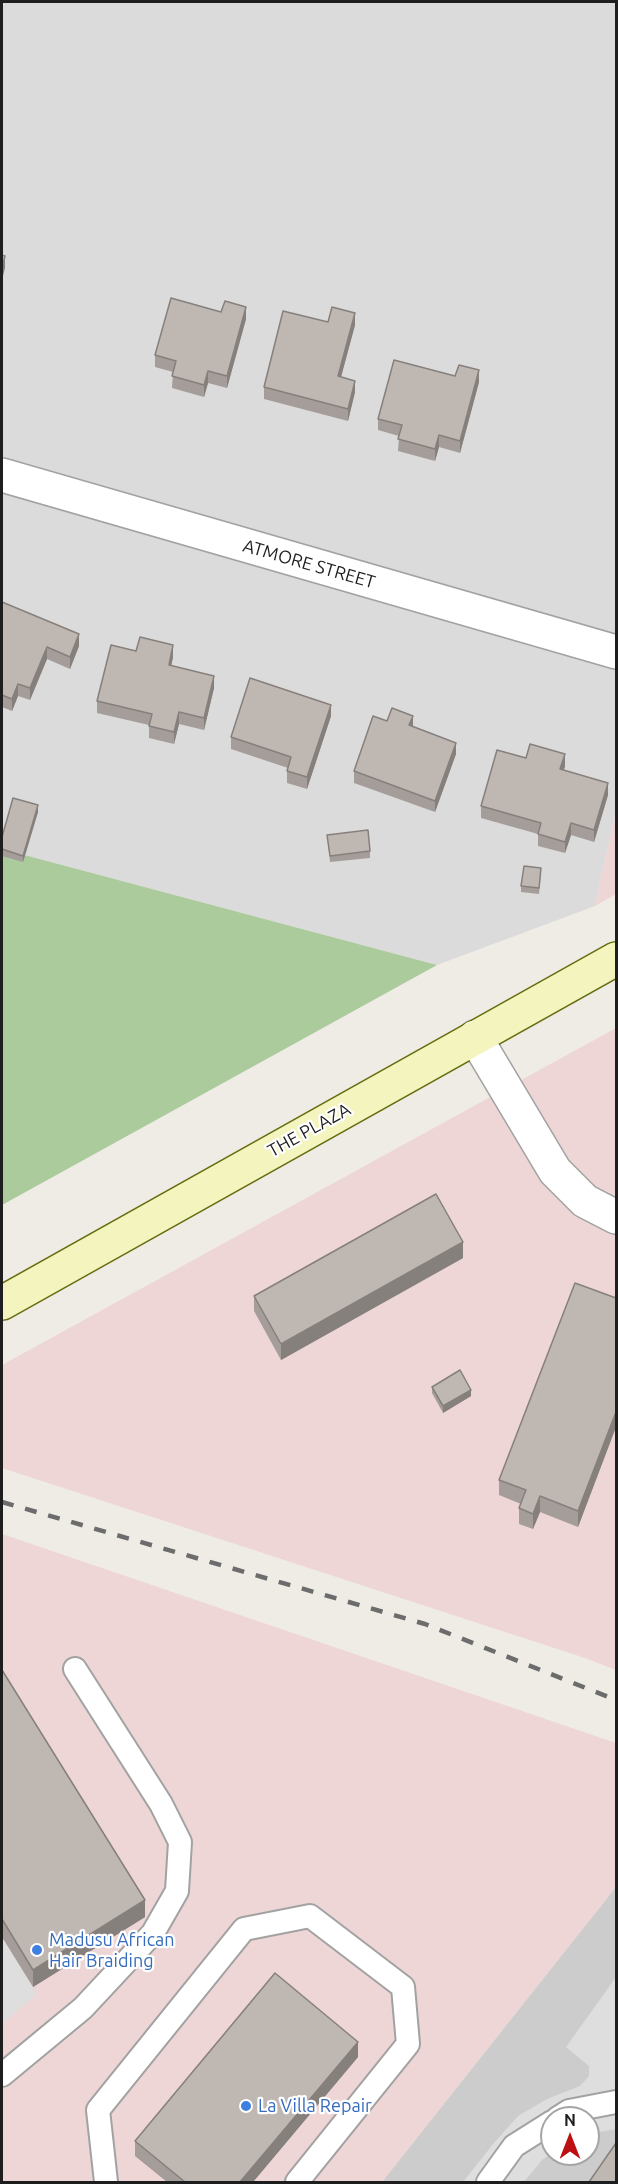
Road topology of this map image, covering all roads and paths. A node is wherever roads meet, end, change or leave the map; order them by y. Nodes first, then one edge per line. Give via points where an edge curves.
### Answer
1 (2, 475) edge
2 (616, 652) edge
3 (616, 958) edge
4 (475, 1037) junction
5 (616, 1217) edge
6 (2, 1302) edge
7 (75, 1669) dead end
8 (2, 2075) edge
9 (616, 2102) edge
10 (595, 2106) edge
11 (540, 2130) edge
12 (106, 2182) edge
13 (297, 2182) edge
14 (489, 2182) edge

1 - 2 street, ATMORE STREET
3 - 4 main road, THE PLAZA
4 - 5 street via 555,1172 585,1200
4 - 6 main road, THE PLAZA
7 - 8 lane via 161,1804 180,1842 177,1891 153,1933 83,2008
9 - 10 lane
11 - 14 lane via 514,2146
12 - 13 lane via 98,2110 244,1929 310,1916 403,1987 408,2044

